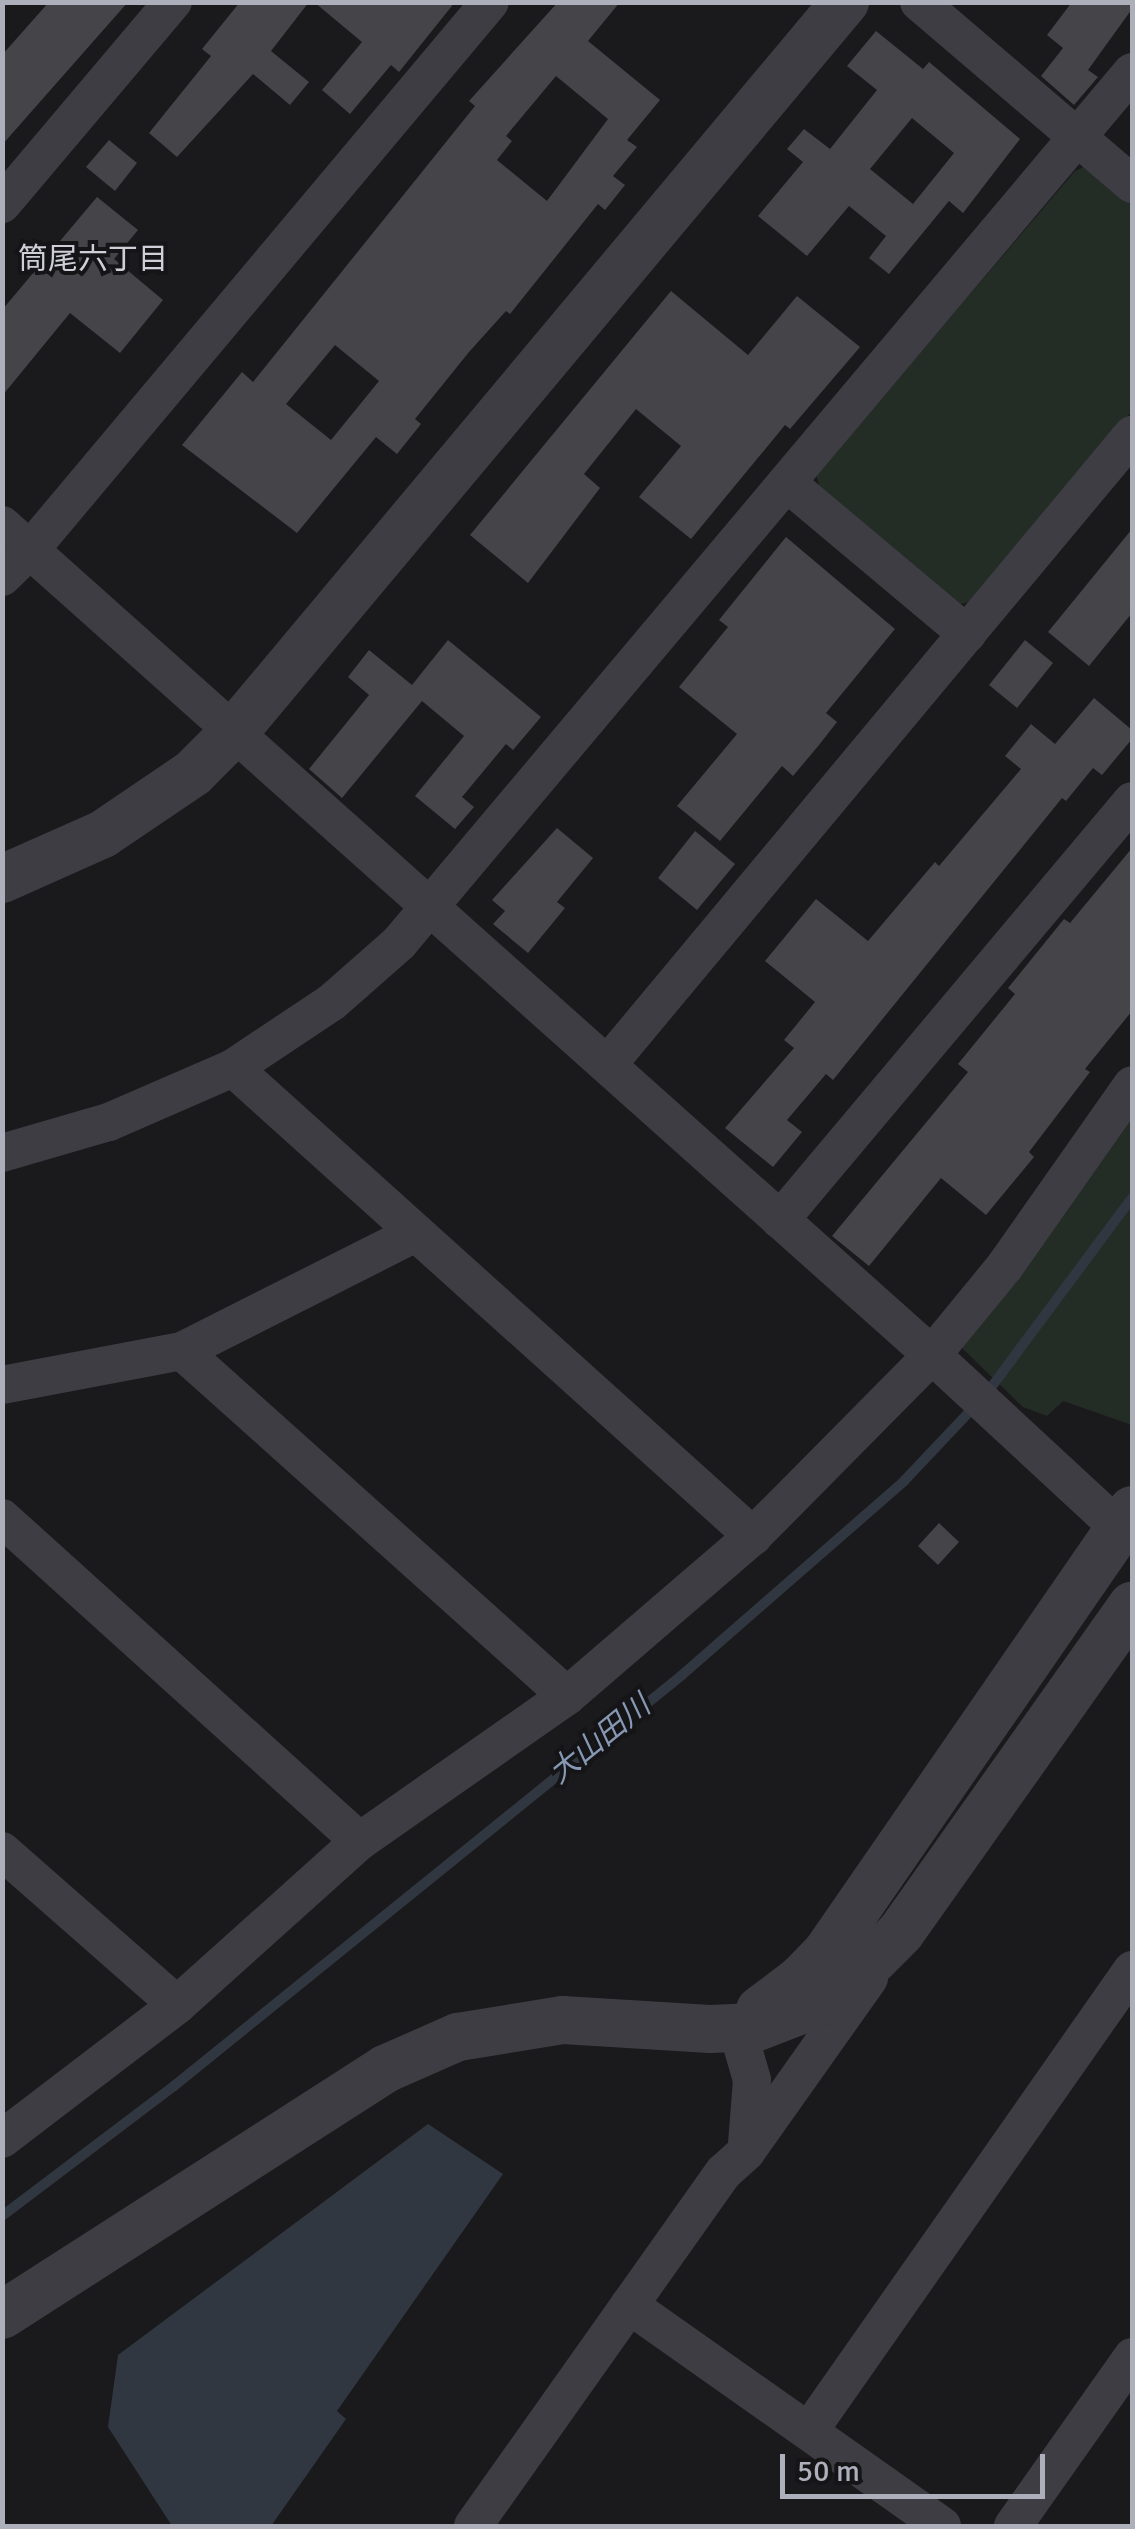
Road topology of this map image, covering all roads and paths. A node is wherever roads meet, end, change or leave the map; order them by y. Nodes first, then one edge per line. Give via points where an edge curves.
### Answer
1 (173, 2) edge
2 (490, 2) edge
3 (845, 2) edge
4 (920, 2) edge
5 (1132, 72) edge
6 (1078, 138) junction
7 (1132, 184) edge
8 (2, 204) edge
9 (1132, 436) edge
10 (786, 483) junction
11 (2, 525) edge
12 (30, 550) junction
13 (2, 576) edge
14 (967, 634) junction
15 (235, 731) junction
16 (1132, 801) edge
17 (2, 878) edge
18 (432, 907) junction
19 (608, 1064) junction
20 (234, 1068) junction
21 (1132, 1085) edge
22 (2, 1153) edge
23 (780, 1220) junction
24 (416, 1233) junction
25 (182, 1352) junction
26 (932, 1355) junction
27 (2, 1386) edge
28 (2, 1518) edge
29 (1128, 1526) edge
30 (753, 1536) junction
31 (1132, 1606) edge
32 (567, 1696) junction
33 (360, 1841) junction
34 (2, 1850) edge
35 (901, 1932) junction
36 (1132, 1970) edge
37 (177, 2005) junction
38 (724, 2028) junction
39 (2, 2138) edge
40 (746, 2152) junction
41 (629, 2304) junction
42 (2, 2315) edge
43 (1132, 2357) edge
44 (809, 2431) junction
45 (894, 2513) edge
46 (473, 2526) edge
47 (942, 2526) edge
48 (1013, 2526) edge

1 - 8 street
2 - 12 street
3 - 15 street
4 - 6 street
5 - 6 street
6 - 7 street
6 - 10 street
9 - 14 street
10 - 14 street
10 - 18 street
11 - 12 street
12 - 13 street
12 - 15 street
14 - 19 street
15 - 17 street via 194,773 103,834
15 - 18 street
16 - 23 street
18 - 19 street
18 - 20 street via 332,1002
19 - 23 street
20 - 22 street via 109,1122
20 - 24 street
21 - 26 street via 1005,1266
23 - 26 street
24 - 25 street
24 - 30 street
25 - 27 street
25 - 32 street
26 - 29 street
26 - 30 street
28 - 33 street
29 - 38 street via 827,1952 758,2011
30 - 32 street
31 - 35 street
32 - 33 street
33 - 37 street
34 - 37 street
35 - 38 street via 822,2002 757,2027
35 - 40 street
36 - 44 street
37 - 39 street
38 - 40 street via 752,2080
38 - 42 street via 562,2020 458,2037 385,2069
40 - 41 street via 724,2172
41 - 44 street
41 - 46 street
43 - 48 street
44 - 45 street
45 - 47 street

